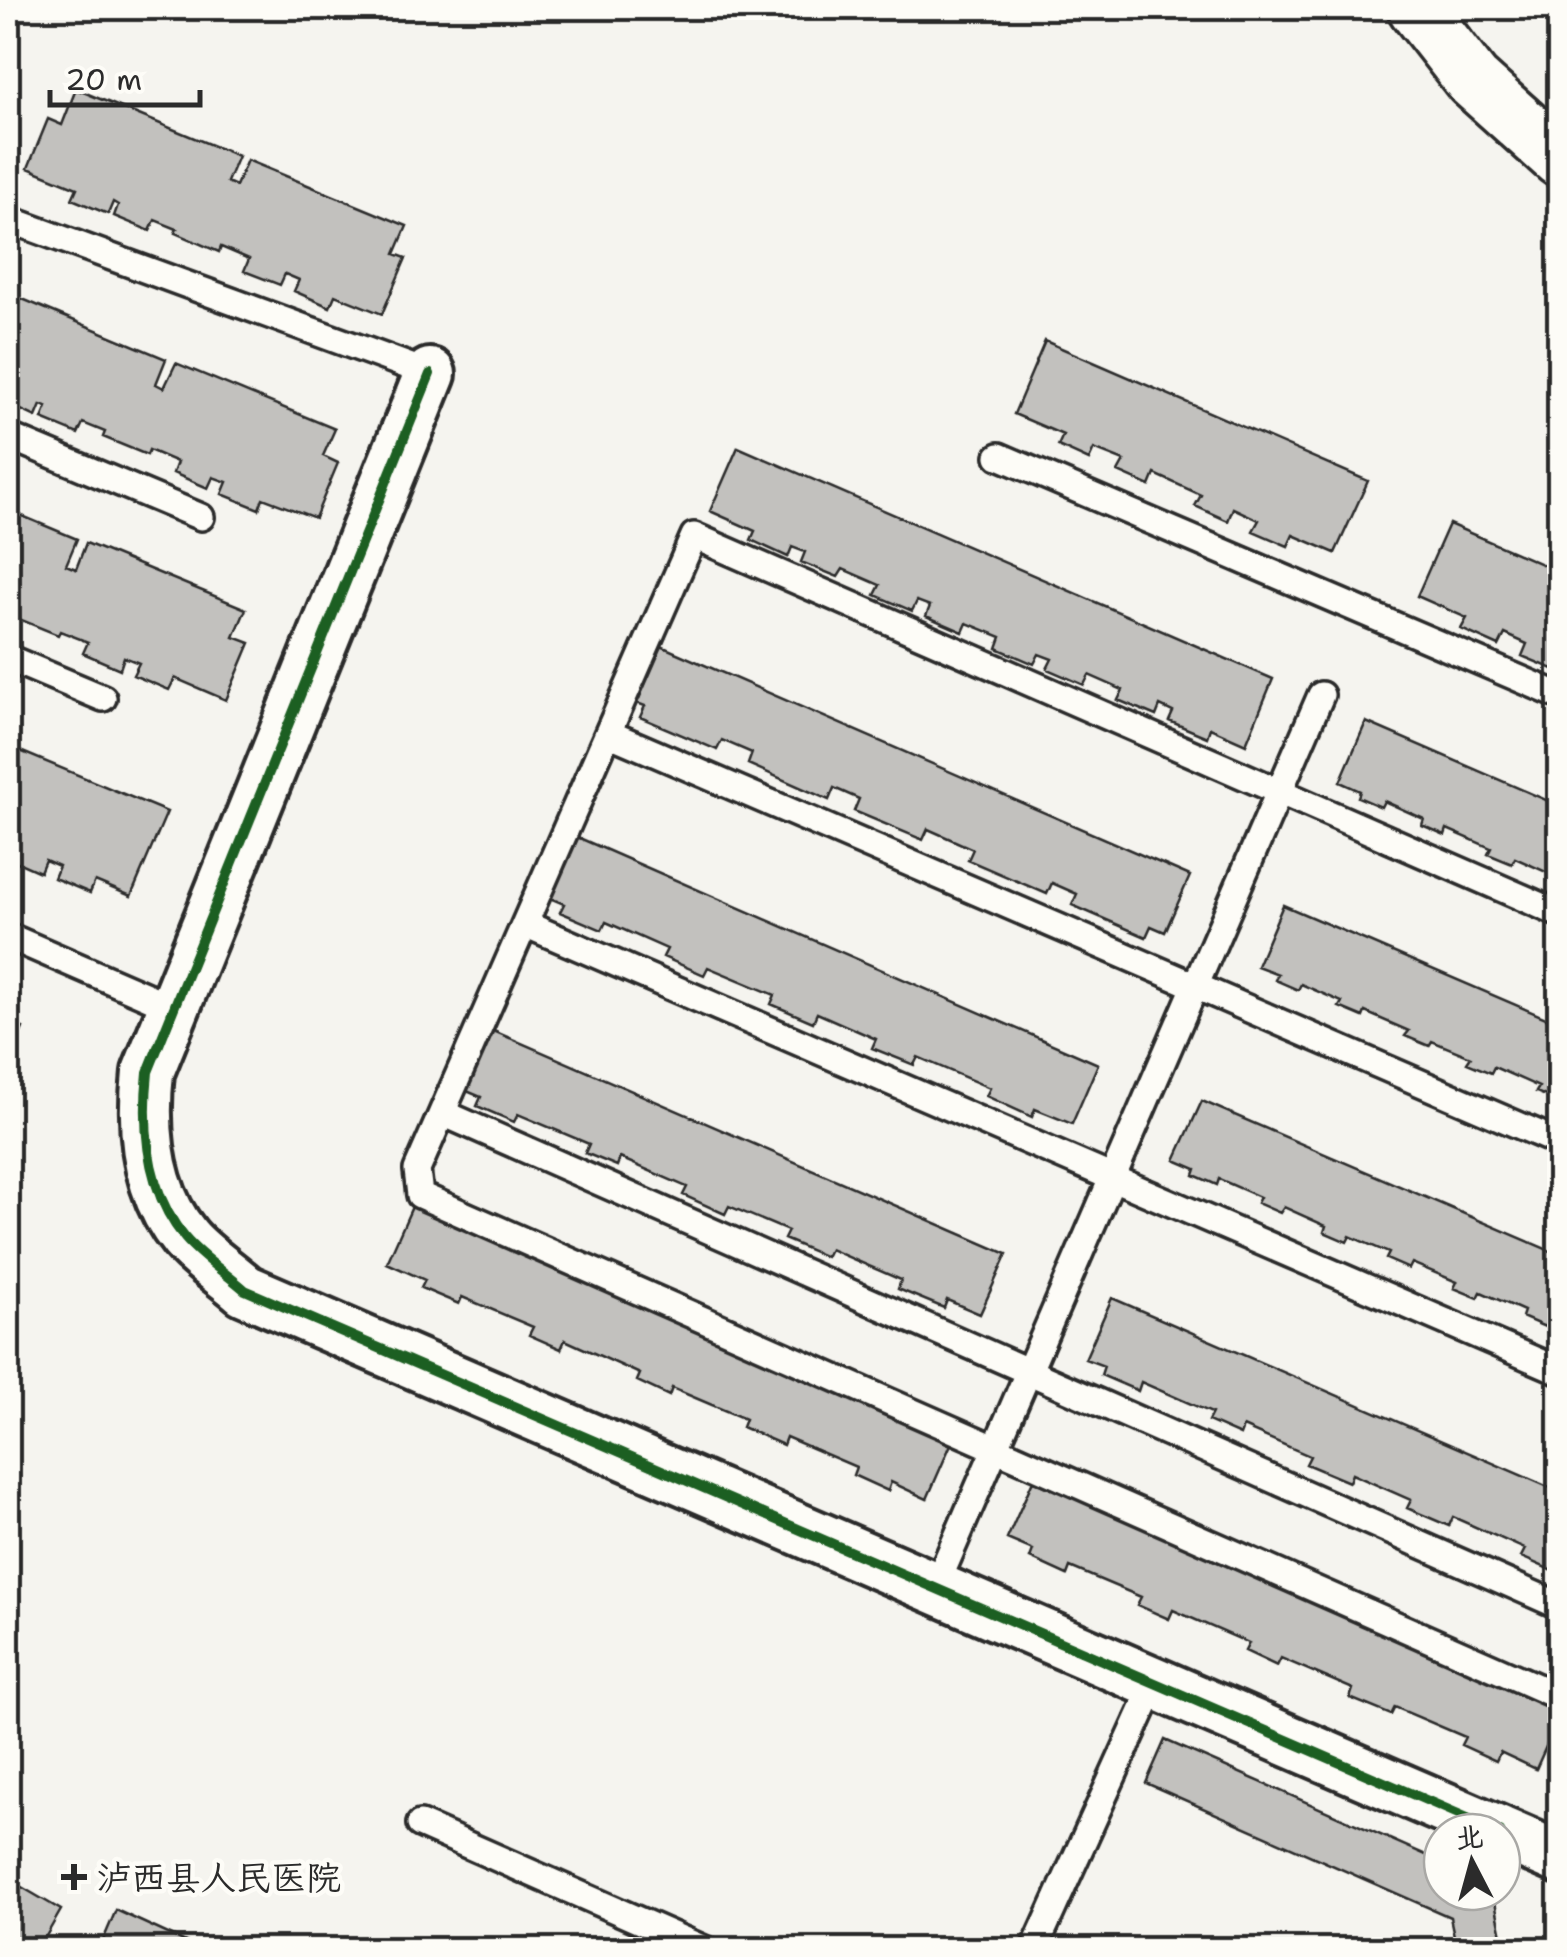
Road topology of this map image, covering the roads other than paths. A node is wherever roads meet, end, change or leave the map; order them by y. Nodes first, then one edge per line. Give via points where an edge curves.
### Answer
1 (1416, 8) edge
2 (1560, 159) edge
3 (8, 219) edge
4 (430, 374) joint
5 (8, 436) edge
6 (999, 456) dead end
7 (201, 517) dead end
8 (8, 658) edge
9 (1321, 695) dead end
10 (1560, 696) edge
11 (102, 698) dead end
12 (608, 733) junction
13 (1279, 792) junction
14 (1560, 914) edge
15 (525, 924) junction
16 (8, 936) edge
17 (1195, 986) junction
18 (174, 1008) junction
19 (442, 1113) junction
20 (1560, 1144) edge
21 (1112, 1178) junction
22 (1028, 1371) junction
23 (1560, 1371) edge
24 (995, 1449) junction
25 (934, 1588) junction
26 (1560, 1606) edge
27 (1155, 1683) junction
28 (1560, 1697) edge
29 (1455, 1812) edge
30 (420, 1824) dead end
31 (1522, 1841) edge
32 (1560, 1858) edge
33 (706, 1950) edge
34 (1034, 1950) edge

1 - 2 main road via 1473,81
3 - 4 lane
4 - 18 street
5 - 7 lane
6 - 10 lane
8 - 11 lane
9 - 13 lane
12 - 13 lane via 694,536
12 - 15 lane
12 - 17 lane
13 - 14 lane
13 - 17 lane
15 - 19 lane
15 - 21 lane
16 - 18 lane
17 - 20 lane
17 - 21 lane
18 - 25 street via 148,1072 151,1166 186,1238 246,1290
19 - 22 lane
19 - 24 lane via 417,1170 420,1195
21 - 22 lane
21 - 23 lane
22 - 24 lane
22 - 26 lane
24 - 25 lane
24 - 28 lane
25 - 27 street
27 - 29 street
27 - 34 lane
30 - 33 lane
31 - 32 street

